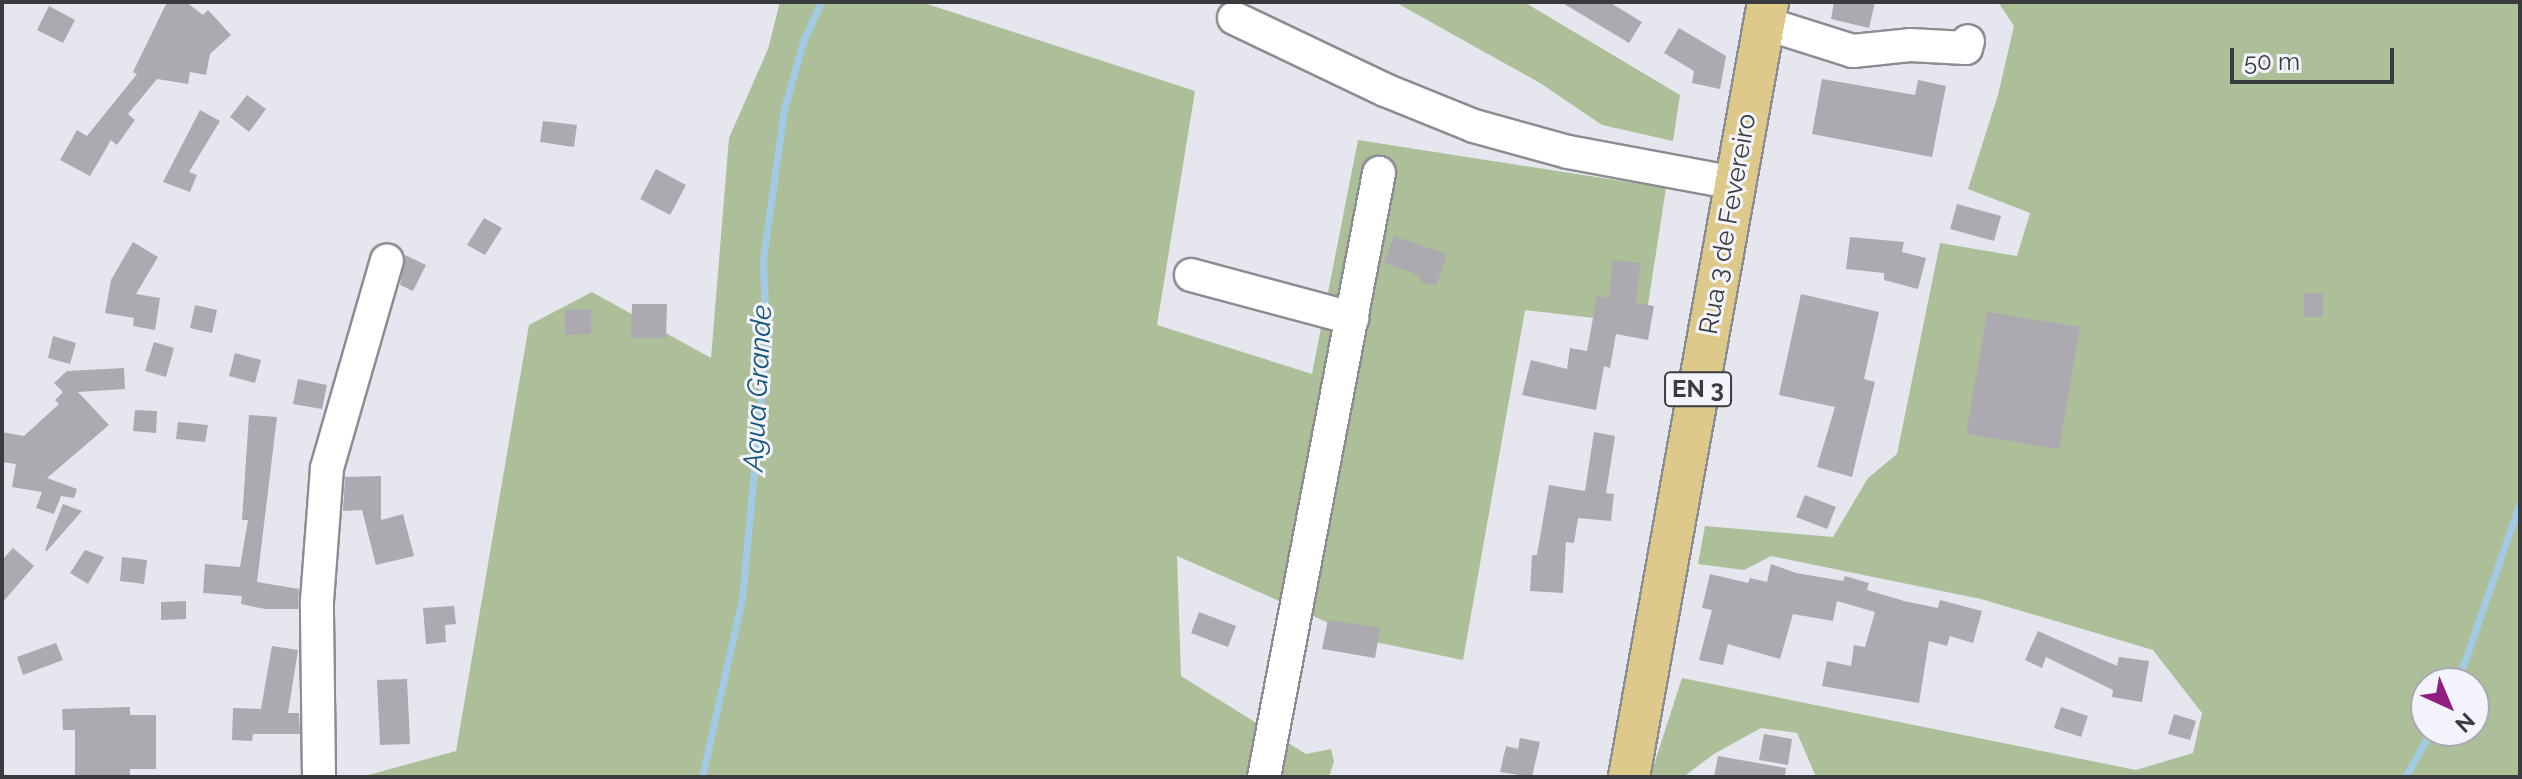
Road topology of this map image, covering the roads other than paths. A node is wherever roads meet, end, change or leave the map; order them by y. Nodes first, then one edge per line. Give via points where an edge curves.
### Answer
1 (1766, 12) edge
2 (1234, 18) dead end
3 (1968, 41) dead end
4 (1379, 173) dead end
5 (1735, 183) junction
6 (387, 260) dead end
7 (1191, 275) dead end
8 (1352, 318) junction
9 (319, 777) edge
10 (1264, 777) edge
11 (1629, 777) edge

1 - 3 street via 1853,51 1910,45 1966,48
1 - 5 main road, Rua 3 de Fevereiro / EN 3
2 - 5 street via 1474,126 1568,152
4 - 8 street
5 - 11 main road, Rua 3 de Fevereiro / EN 3
6 - 9 street via 327,468 317,601
7 - 8 street
8 - 10 street

